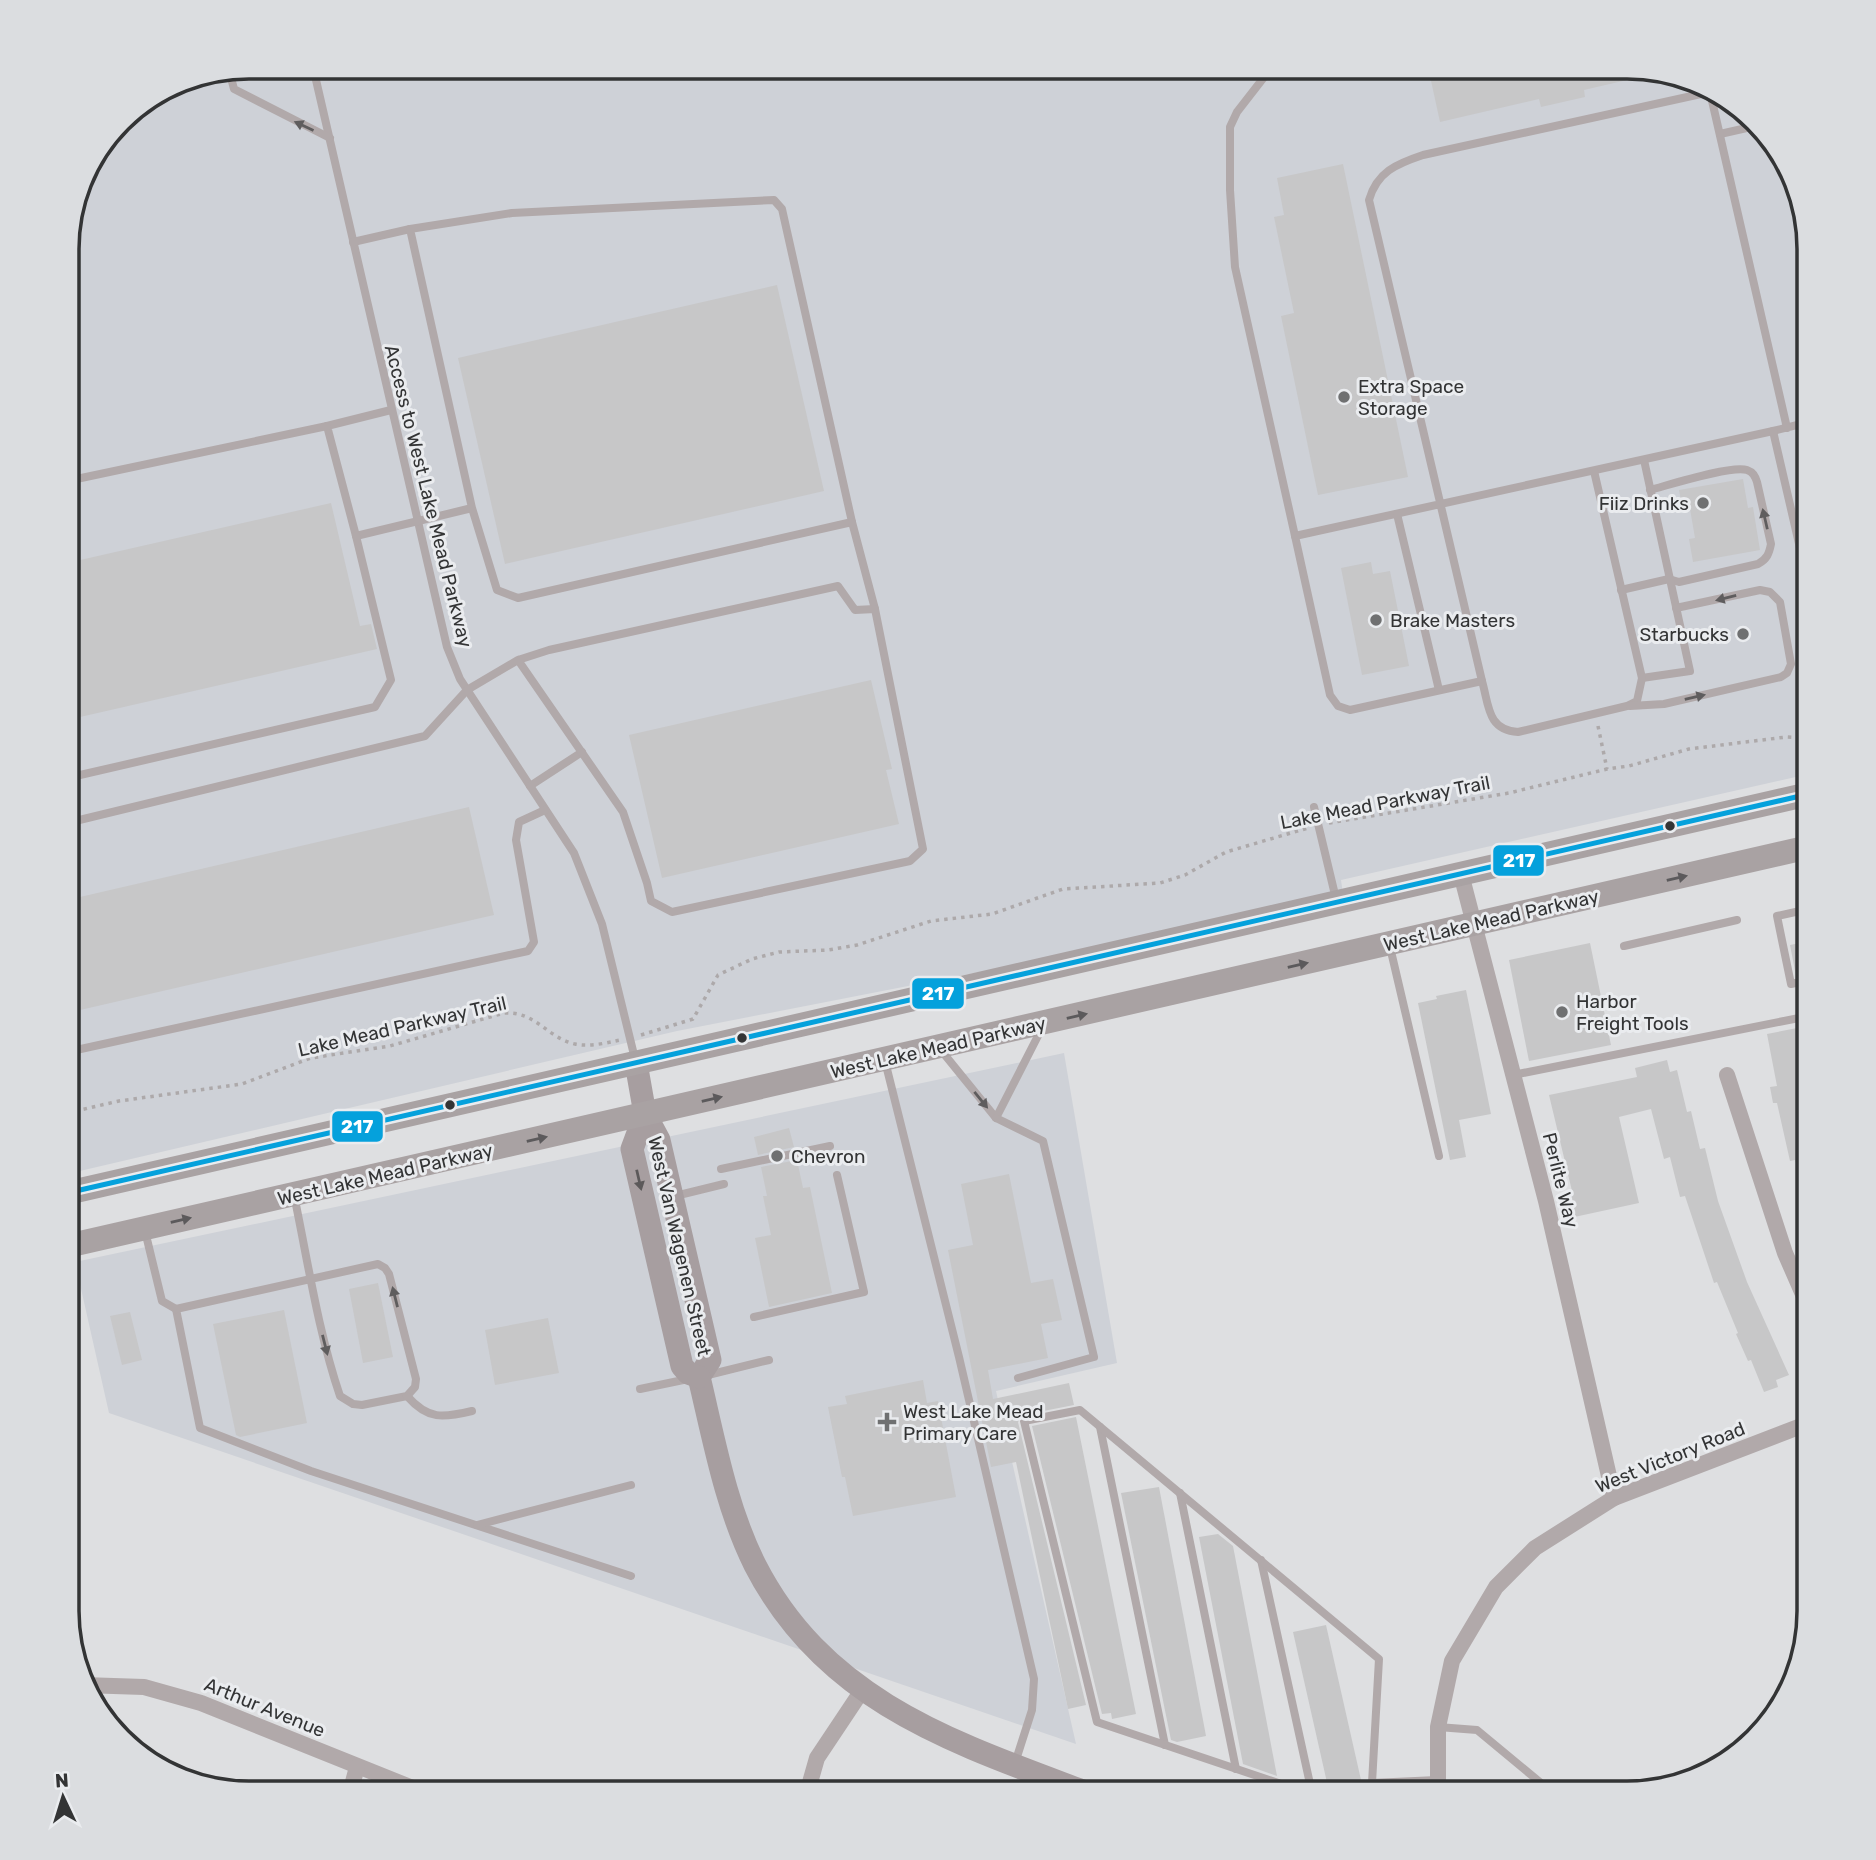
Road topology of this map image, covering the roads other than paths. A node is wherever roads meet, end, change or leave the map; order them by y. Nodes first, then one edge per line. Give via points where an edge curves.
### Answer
1 (316, 79) edge
2 (1263, 79) edge
3 (232, 80) edge
4 (1693, 93) edge
5 (1712, 102) edge
6 (1746, 128) edge
7 (1720, 134) junction
8 (330, 138) junction
9 (410, 229) junction
10 (353, 242) junction
11 (391, 411) junction
12 (1797, 425) edge
13 (327, 426) junction
14 (1787, 428) junction
15 (1773, 431) junction
16 (1643, 460) junction
17 (1594, 471) junction
18 (79, 478) edge
19 (1650, 490) junction
20 (1440, 504) junction
21 (472, 508) junction
22 (1397, 514) junction
23 (416, 522) junction
24 (852, 522) junction
25 (1797, 532) edge
26 (356, 536) junction
27 (1295, 536) junction
28 (1669, 579) junction
29 (1621, 590) junction
30 (1676, 608) junction
31 (875, 609) junction
32 (518, 660) junction
33 (1642, 678) junction
34 (1482, 681) junction
35 (467, 690) junction
36 (1439, 690) junction
37 (1627, 706) junction
38 (582, 752) junction
39 (79, 775) edge
40 (530, 786) junction
41 (1797, 797) edge
42 (1314, 807) dead end
43 (545, 810) junction
44 (79, 820) edge
45 (1797, 850) edge
46 (1461, 874) junction
47 (1337, 902) junction
48 (1797, 912) edge
49 (1737, 920) dead end
50 (1473, 925) junction
51 (1390, 944) junction
52 (1624, 946) dead end
53 (1797, 983) edge
54 (1797, 1019) edge
55 (1045, 1023) junction
56 (938, 1047) junction
57 (79, 1049) edge
58 (885, 1059) junction
59 (636, 1063) junction
60 (1513, 1075) junction
61 (1727, 1075) dead end
62 (645, 1114) junction
63 (996, 1118) junction
64 (830, 1146) dead end
65 (1439, 1156) dead end
66 (721, 1169) dead end
67 (836, 1175) dead end
68 (724, 1185) dead end
69 (79, 1190) edge
70 (294, 1195) junction
71 (672, 1196) junction
72 (145, 1228) junction
73 (79, 1243) edge
74 (311, 1279) junction
75 (1797, 1279) edge
76 (176, 1309) junction
77 (754, 1317) dead end
78 (769, 1360) dead end
79 (699, 1377) junction
80 (1018, 1378) dead end
81 (640, 1389) dead end
82 (407, 1396) junction
83 (472, 1411) dead end
84 (1100, 1427) junction
85 (1797, 1428) edge
86 (631, 1485) dead end
87 (1180, 1493) junction
88 (1614, 1498) junction
89 (477, 1525) junction
90 (1261, 1560) junction
91 (631, 1576) dead end
92 (97, 1685) edge
93 (863, 1689) junction
94 (1438, 1727) junction
95 (1165, 1745) junction
96 (1014, 1765) junction
97 (358, 1767) junction
98 (1236, 1769) junction
99 (354, 1781) edge
100 (393, 1781) edge
101 (811, 1781) edge
102 (1055, 1781) edge
103 (1272, 1781) edge
104 (1307, 1781) edge
105 (1372, 1781) edge
106 (1437, 1781) edge
107 (1538, 1781) edge

1 - 8 lane, Access to West Lake Mead Parkway
2 - 27 lane via 1230,127 1235,267
8 -> 3 lane via 234,89
4 - 20 lane via 1423,155 1385,171 1373,186 1369,200
5 - 7 lane
6 - 7 lane
7 - 14 lane
8 - 10 lane, Access to West Lake Mead Parkway
9 - 10 lane
9 - 21 lane
9 - 24 lane via 512,213 774,200 782,209
10 - 11 lane, Access to West Lake Mead Parkway
11 - 13 lane
11 - 23 lane, Access to West Lake Mead Parkway
12 - 14 lane
13 - 18 lane
13 - 26 lane
14 - 15 lane
15 - 16 lane
15 - 25 lane
16 - 17 lane
16 - 19 lane
17 - 20 lane
17 - 29 lane
19 - 28 lane
28 -> 19 lane via 1679,582 1758,564 1765,560 1771,544 1757,482 1748,470
20 - 22 lane
20 - 34 lane
21 - 23 lane
21 - 24 lane via 497,590 518,598
22 - 27 lane
22 - 36 lane
23 - 26 lane
23 - 35 lane, Access to West Lake Mead Parkway via 447,647
24 - 31 lane
26 - 39 lane via 391,680 375,707
27 - 36 lane via 1330,695 1338,706 1350,710
28 - 29 lane
28 - 30 lane
29 - 33 lane
30 - 33 lane via 1690,671
37 -> 30 lane via 1664,704 1787,673 1791,657 1780,602 1770,592 1760,590
31 - 32 lane via 855,610 838,586
31 - 38 lane via 923,849 910,860 672,912 651,901 623,812
32 - 35 lane
32 - 38 lane
33 - 37 lane via 1637,701
34 - 36 lane
34 - 37 lane via 1492,719 1507,732
35 - 40 lane, Access to West Lake Mead Parkway
35 - 44 lane via 425,736
38 - 40 lane
40 - 43 lane, Access to West Lake Mead Parkway
41 - 46 main road
42 - 47 lane
43 - 57 lane via 519,822 516,840 534,942 528,951
43 - 59 lane, Access to West Lake Mead Parkway via 574,853 603,924
50 -> 45 main road, West Lake Mead Parkway
46 - 47 main road
46 - 50 street, Perlite Way
47 - 59 main road
48 - 53 lane via 1776,916 1791,984
49 - 52 lane
50 - 51 main road, West Lake Mead Parkway
50 - 60 street, Perlite Way
55 -> 51 main road, West Lake Mead Parkway
51 - 65 lane
54 - 60 lane
55 - 56 main road, West Lake Mead Parkway
55 - 63 lane
56 - 58 main road, West Lake Mead Parkway
56 -> 63 lane
62 -> 58 main road, West Lake Mead Parkway
58 - 96 lane via 1034,1679 1032,1710
59 - 62 main road, West Van Wagenen Street
59 - 69 main road
60 - 88 street, Perlite Way
61 - 75 street
70 -> 62 main road, West Lake Mead Parkway
62 - 71 main road, West Van Wagenen Street via 659,1140
62 -> 79 main road, West Van Wagenen Street via 632,1149 682,1366
63 - 80 lane via 1043,1141 1094,1357
64 - 66 lane
67 - 77 lane via 864,1292
68 - 71 lane
72 -> 70 main road, West Lake Mead Parkway
70 - 74 lane
71 - 79 main road, West Van Wagenen Street via 710,1360
72 - 73 main road, West Lake Mead Parkway
72 - 76 lane via 162,1301
74 - 76 lane
74 -> 82 lane via 340,1396 362,1405
82 -> 74 lane via 416,1379 385,1268 378,1264
76 - 89 lane via 200,1428 312,1471
78 - 79 lane
79 - 81 lane
79 - 93 main road, West Van Wagenen Street via 732,1506 756,1565 802,1634
82 - 83 lane via 429,1414
84 - 87 lane
84 - 95 lane
84 - 95 lane via 1080,1410 1024,1421 1097,1721
85 - 88 street, West Victory Road
86 - 89 lane
87 - 90 lane
87 - 98 lane
88 - 94 street, West Victory Road via 1535,1548 1496,1587 1452,1661
89 - 91 lane
90 - 104 lane
90 - 105 lane via 1379,1659
92 - 97 street, Arthur Avenue via 144,1687 201,1703
93 - 96 main road, West Van Wagenen Street via 913,1722
93 - 101 street via 817,1758
94 - 106 street, West Victory Road
94 - 107 lane via 1477,1730
95 - 98 lane
96 - 102 main road, West Van Wagenen Street
97 - 99 street
97 - 100 street, Arthur Avenue
98 - 103 lane

